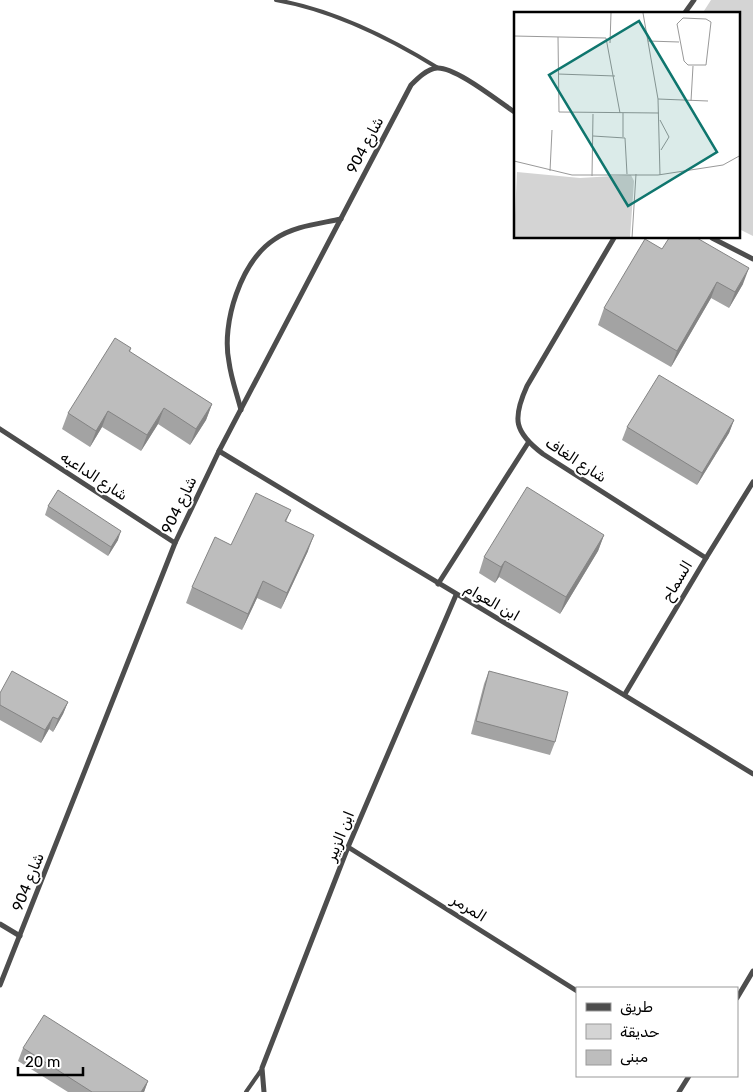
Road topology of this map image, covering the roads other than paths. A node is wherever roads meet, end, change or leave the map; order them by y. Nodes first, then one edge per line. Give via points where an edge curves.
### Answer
1 (276, 0) edge
2 (694, 0) edge
3 (685, 12) edge
4 (438, 68) junction
5 (514, 112) edge
6 (340, 219) junction
7 (613, 239) edge
8 (714, 239) edge
9 (753, 259) edge
10 (241, 410) junction
11 (0, 428) edge
12 (528, 443) junction
13 (219, 451) junction
14 (753, 482) edge
15 (175, 544) junction
16 (706, 558) junction
17 (438, 584) junction
18 (456, 595) junction
19 (625, 694) junction
20 (753, 774) edge
21 (348, 847) junction
22 (0, 924) edge
23 (20, 936) junction
24 (753, 971) edge
25 (0, 985) edge
26 (576, 990) edge
27 (738, 996) edge
28 (262, 1068) junction
29 (688, 1077) edge
30 (246, 1092) edge
31 (264, 1092) edge
32 (679, 1092) edge

1 - 4 lane via 349,21 402,46
2 - 3 street
4 - 5 street via 454,73
4 - 6 street, شارع 904 via 423,73 411,85
6 - 10 street, شارع 904
6 - 10 street via 297,228 276,238 261,250 247,269 236,294 229,324 228,360
7 - 12 street, شارع الغاف via 518,404 519,428
8 - 9 street
10 - 13 street, شارع 904
11 - 15 street, شارع الداعبه
12 - 16 street, شارع الغاف
12 - 17 street
13 - 15 street, شارع 904
13 - 17 street, ابن العوام
14 - 16 street, السماح
15 - 23 street, شارع 904
16 - 19 street, السماح
17 - 18 street, ابن العوام
18 - 19 street, ابن العوام
18 - 21 street, ابن الزبير
19 - 20 street, ابن العوام
21 - 26 street, المرمر
21 - 28 street, ابن الزبير
22 - 23 street
23 - 25 street, شارع 904
24 - 27 street
28 - 30 lane
28 - 31 street, ابن الزبير
29 - 32 street

